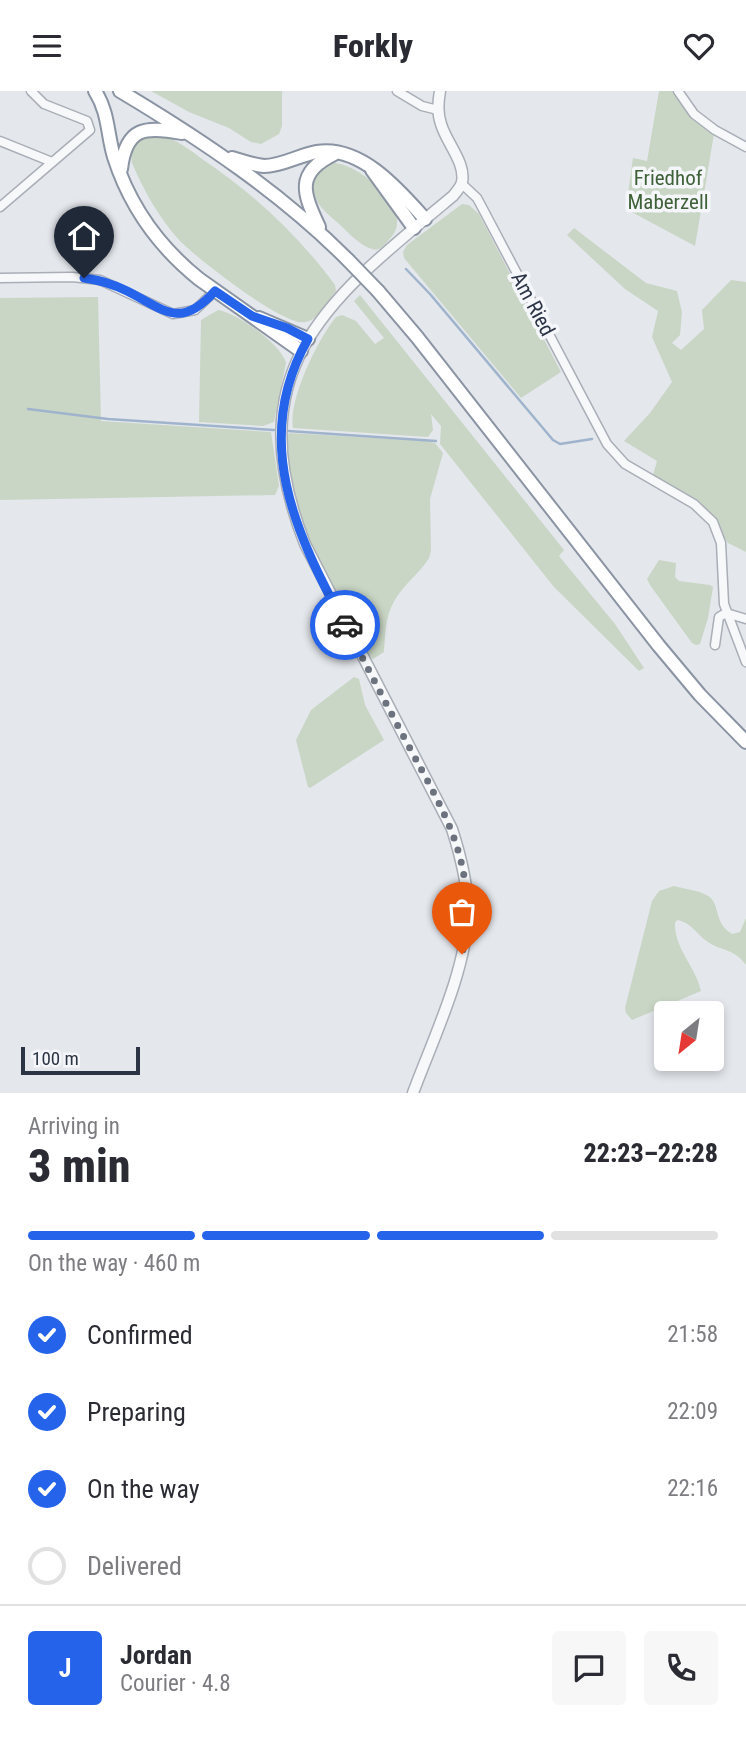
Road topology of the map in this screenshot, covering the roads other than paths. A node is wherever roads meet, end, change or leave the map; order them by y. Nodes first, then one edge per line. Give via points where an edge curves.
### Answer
1 (32, 91) edge
2 (95, 91) edge
3 (120, 91) edge
4 (397, 91) edge
5 (440, 91) edge
6 (678, 91) edge
7 (438, 110) junction
8 (190, 134) junction
9 (0, 141) edge
10 (746, 147) edge
11 (335, 153) junction
12 (222, 156) junction
13 (52, 162) junction
14 (372, 169) junction
15 (120, 173) junction
16 (462, 184) junction
17 (0, 207) edge
18 (425, 219) junction
19 (414, 227) junction
20 (322, 234) junction
21 (0, 278) edge
22 (215, 291) junction
23 (252, 316) junction
24 (308, 339) junction
25 (301, 351) junction
26 (726, 613) junction
27 (746, 619) edge
28 (715, 645) dead end
29 (746, 662) edge
30 (746, 742) edge
31 (413, 1093) edge

1 - 13 street via 44,104 87,121 90,130
2 - 15 highway via 108,118
3 - 8 highway
4 - 7 street
5 - 7 street
6 - 10 street via 694,114
7 - 16 street, Am Ried
8 - 12 highway
8 - 15 highway via 154,128 138,132 124,149
9 - 13 street
11 - 12 highway via 321,151 261,166
11 - 14 highway
11 - 20 highway via 317,164 306,181 305,196
12 - 20 highway
13 - 17 street
14 - 18 highway via 387,178
14 - 19 highway
15 - 22 highway via 153,234
16 - 18 street
16 - 26 street, Am Ried via 477,198 607,444 625,464 694,504 713,521 721,543
18 - 19 street
19 - 24 street via 349,285
20 - 30 highway, bridge via 417,337 659,646
21 - 22 street via 100,280 173,314 195,310
22 - 23 highway
23 - 24 highway
23 - 25 highway
24 - 25 street
25 - 31 street via 288,382 280,432 283,474 295,521 452,829 465,873 468,914 462,954
26 - 27 street
26 - 28 street via 719,617
26 - 29 street

